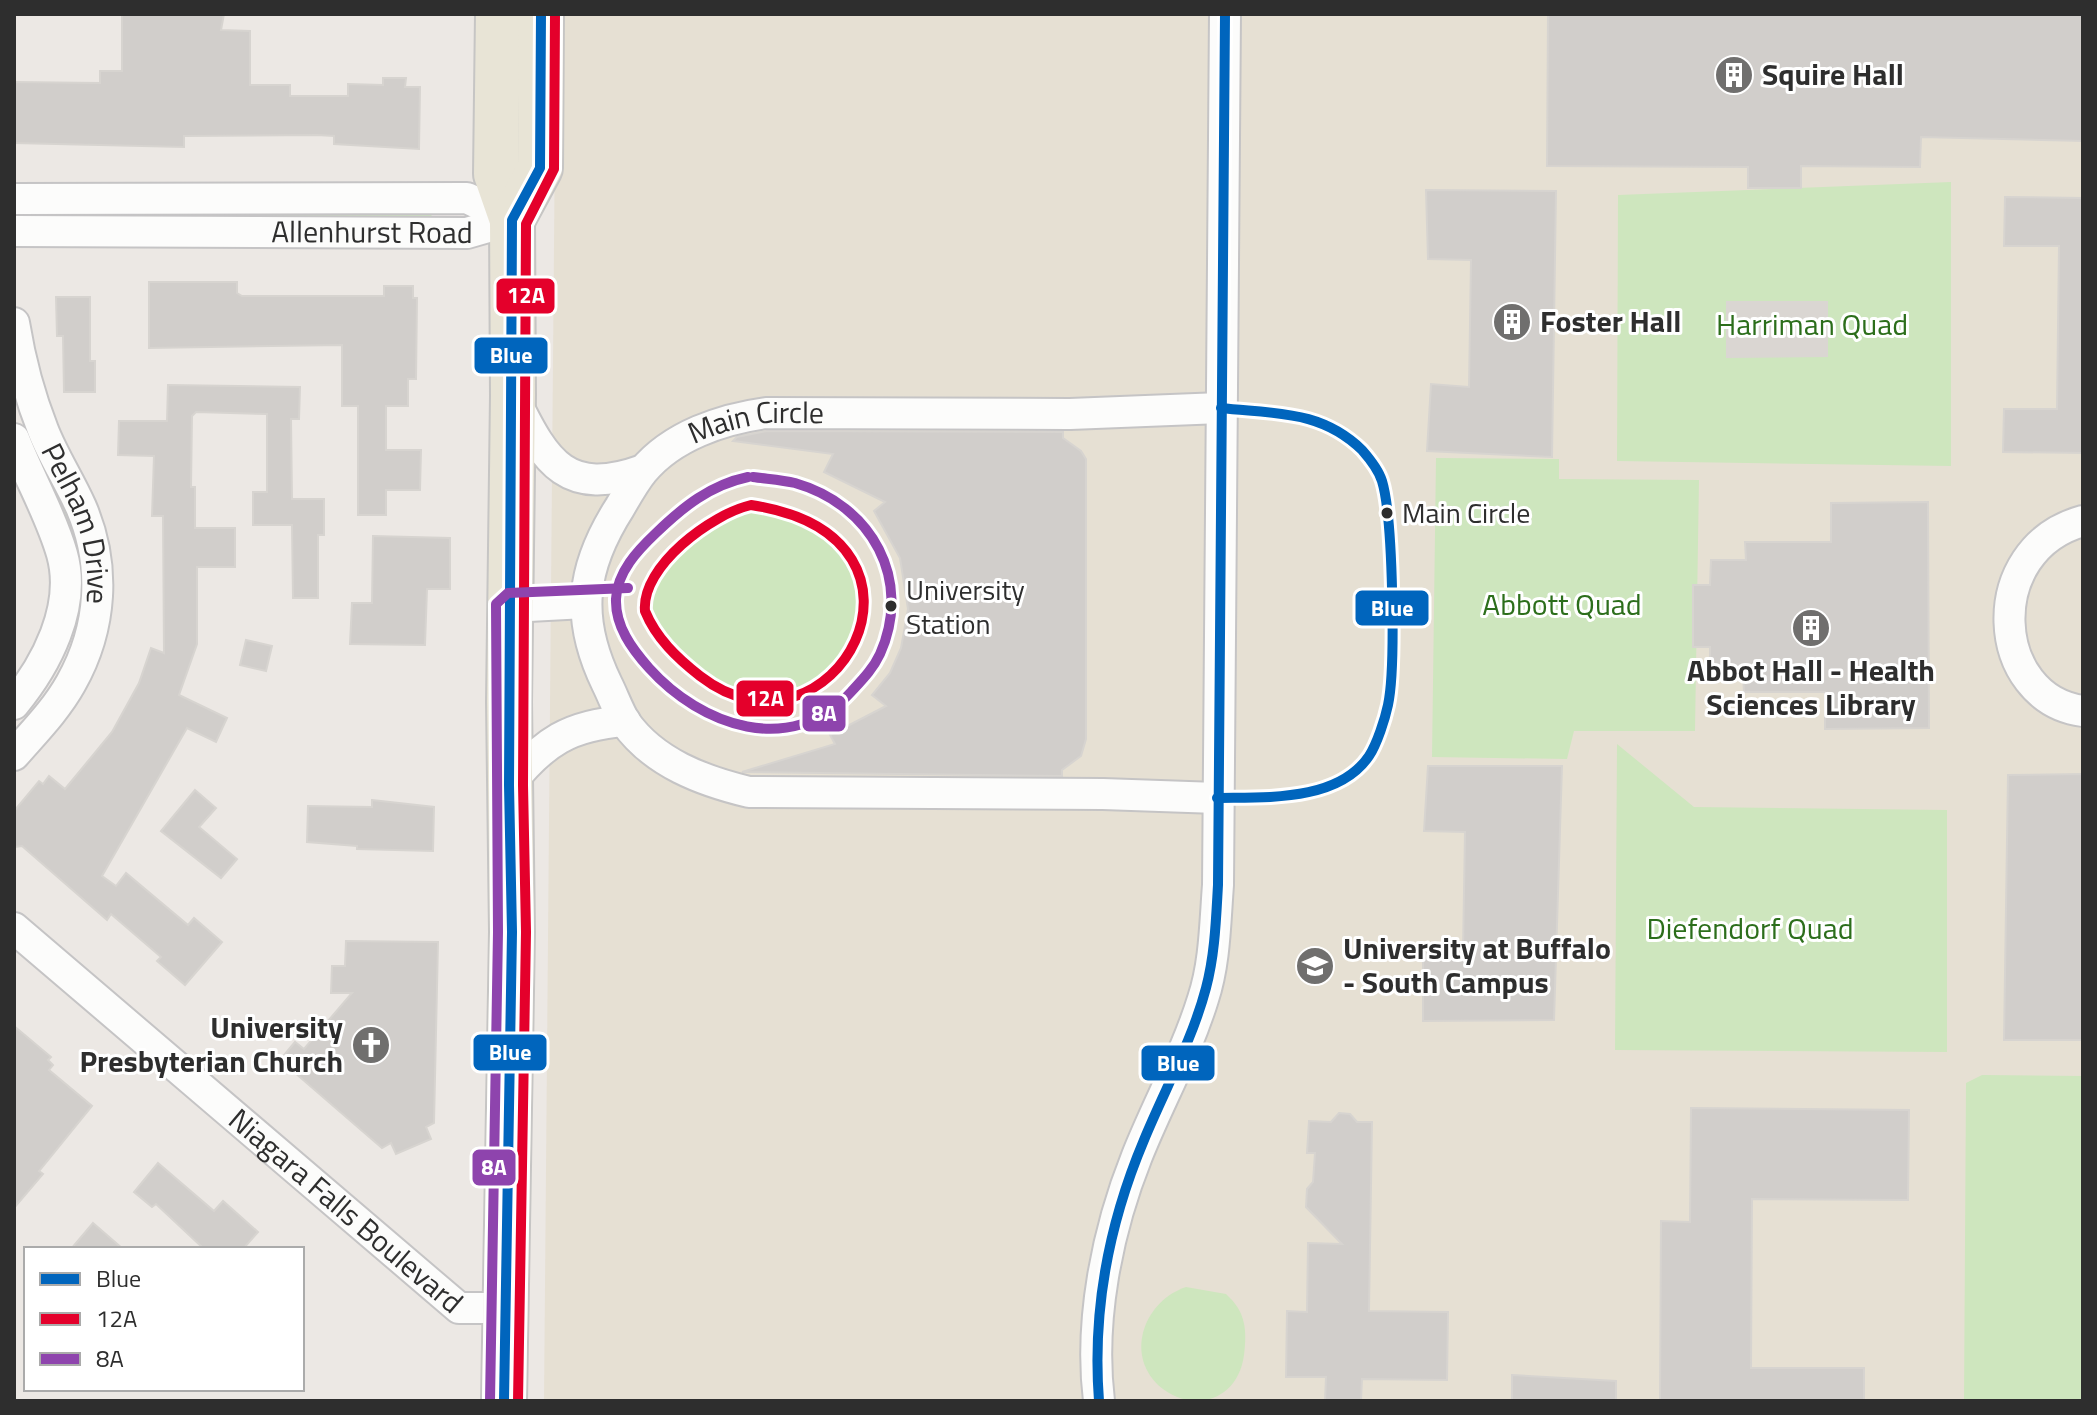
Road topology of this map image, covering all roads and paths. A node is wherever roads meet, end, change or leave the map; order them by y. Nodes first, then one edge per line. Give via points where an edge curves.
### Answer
1 (498, 14) edge
2 (541, 14) edge
3 (1225, 14) edge
4 (14, 199) edge
5 (512, 220) junction
6 (14, 231) edge
7 (14, 323) edge
8 (513, 395) junction
9 (1221, 408) junction
10 (19, 452) edge
11 (54, 452) junction
12 (643, 470) junction
13 (2083, 521) edge
14 (585, 603) junction
15 (510, 607) junction
16 (53, 639) junction
17 (86, 653) junction
18 (14, 704) edge
19 (2083, 711) edge
20 (625, 721) junction
21 (14, 755) edge
22 (509, 785) junction
23 (1217, 798) junction
24 (14, 928) edge
25 (505, 1308) junction
26 (504, 1401) edge
27 (1099, 1401) edge

1 - 5 main road via 496,174
2 - 5 main road via 540,168
3 - 9 street
4 - 5 street, Allenhurst Road via 467,198
5 - 6 street, Allenhurst Road via 467,233
5 - 8 main road
7 - 11 street, Pelham Drive via 21,366
8 - 12 street via 531,431 564,471 597,482
8 - 15 main road
9 - 12 street, Main Circle via 766,413 705,428
9 - 23 street
10 - 11 street
10 - 16 street, Pelham Drive via 63,558 64,604
11 - 17 street, Pelham Drive via 82,508 98,562 95,627
12 - 14 street, Main Circle via 592,560
13 - 19 street via 2056,531 2022,564 2012,583 2010,610 2015,651 2027,673 2048,698
14 - 15 street
14 - 20 street, Main Circle via 592,655
15 - 22 main road
16 - 17 street
16 - 18 street, Pelham Drive via 35,677
17 - 21 street, Pelham Drive via 55,708
20 - 22 street via 592,724 561,736 528,761
20 - 23 street, Main Circle via 678,767 749,792
22 - 25 main road via 512,932
23 - 27 street via 1218,885 1211,964 1199,1012 1137,1156 1110,1240 1102,1285
24 - 25 street, Niagara Falls Boulevard via 459,1308
25 - 26 main road

